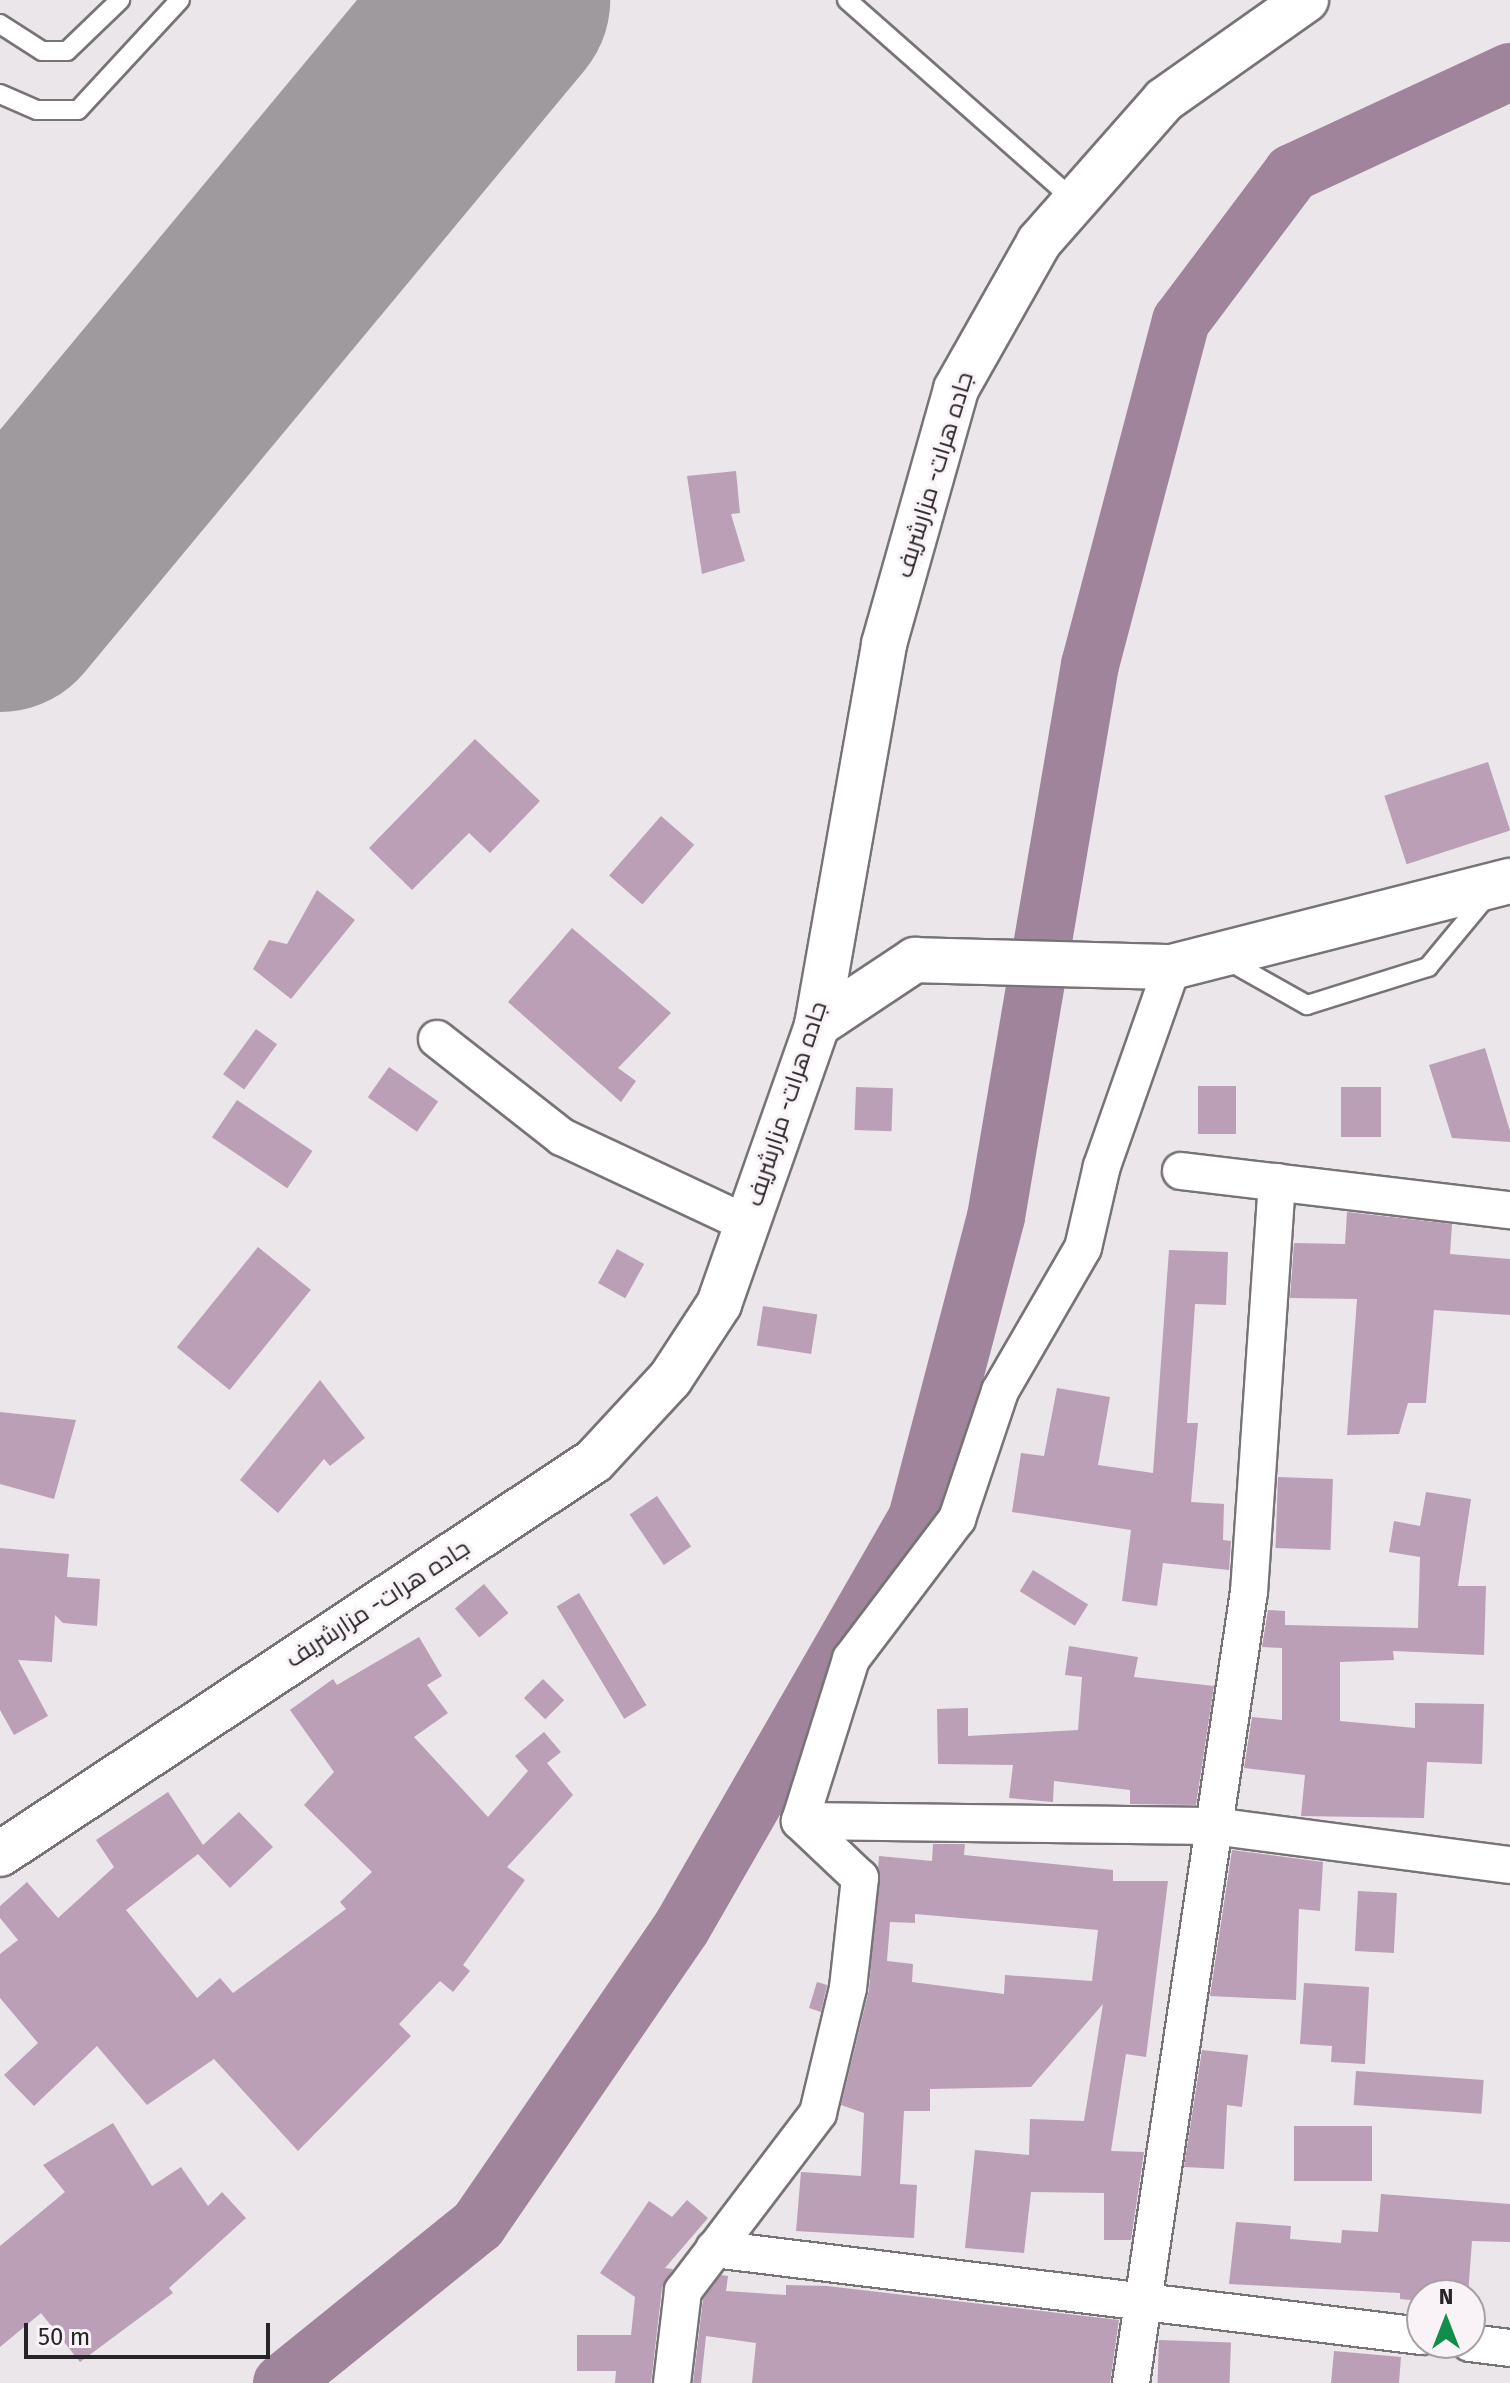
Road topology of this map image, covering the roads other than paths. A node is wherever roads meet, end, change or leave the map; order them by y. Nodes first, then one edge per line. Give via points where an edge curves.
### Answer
1 (120, 0) edge
2 (180, 0) edge
3 (847, 0) edge
4 (1306, 0) edge
5 (0, 24) edge
6 (0, 94) edge
7 (1077, 202) junction
8 (1504, 883) edge
9 (1218, 955) junction
10 (1172, 967) junction
11 (817, 1025) junction
12 (437, 1039) dead end
13 (1181, 1171) dead end
14 (1277, 1182) junction
15 (1510, 1210) edge
16 (748, 1224) junction
17 (800, 1821) junction
18 (1213, 1826) junction
19 (0, 1854) edge
20 (1510, 1865) edge
21 (714, 2249) junction
22 (1142, 2297) junction
23 (1406, 2334) edge
24 (1486, 2345) edge
25 (1510, 2348) edge
26 (672, 2383) edge
27 (1131, 2383) edge

1 - 5 lane via 67,51 42,51
2 - 6 lane via 78,110 37,110
3 - 7 lane
4 - 7 main road, جاده هرات- مزارشریف via 1164,100
7 - 11 main road, جاده هرات- مزارشریف via 1004,295 956,389 884,644
8 - 9 main road
8 - 9 lane via 1428,967 1307,1005
9 - 10 main road
10 - 11 main road via 915,960
10 - 17 street via 1102,1166 1083,1248 1000,1391 957,1519 851,1659
11 - 16 main road, جاده هرات- مزارشریف
12 - 16 street via 562,1137
13 - 14 street
14 - 15 street
14 - 18 street via 1249,1592
16 - 19 main road, جاده هرات- مزارشریف via 703,1329 670,1379 594,1461
17 - 18 street
17 - 21 street via 860,1878 848,1988 818,2113
18 - 20 street
18 - 22 street
21 - 22 street
21 - 26 street via 683,2291
22 - 23 street
22 - 27 street
24 - 25 street

